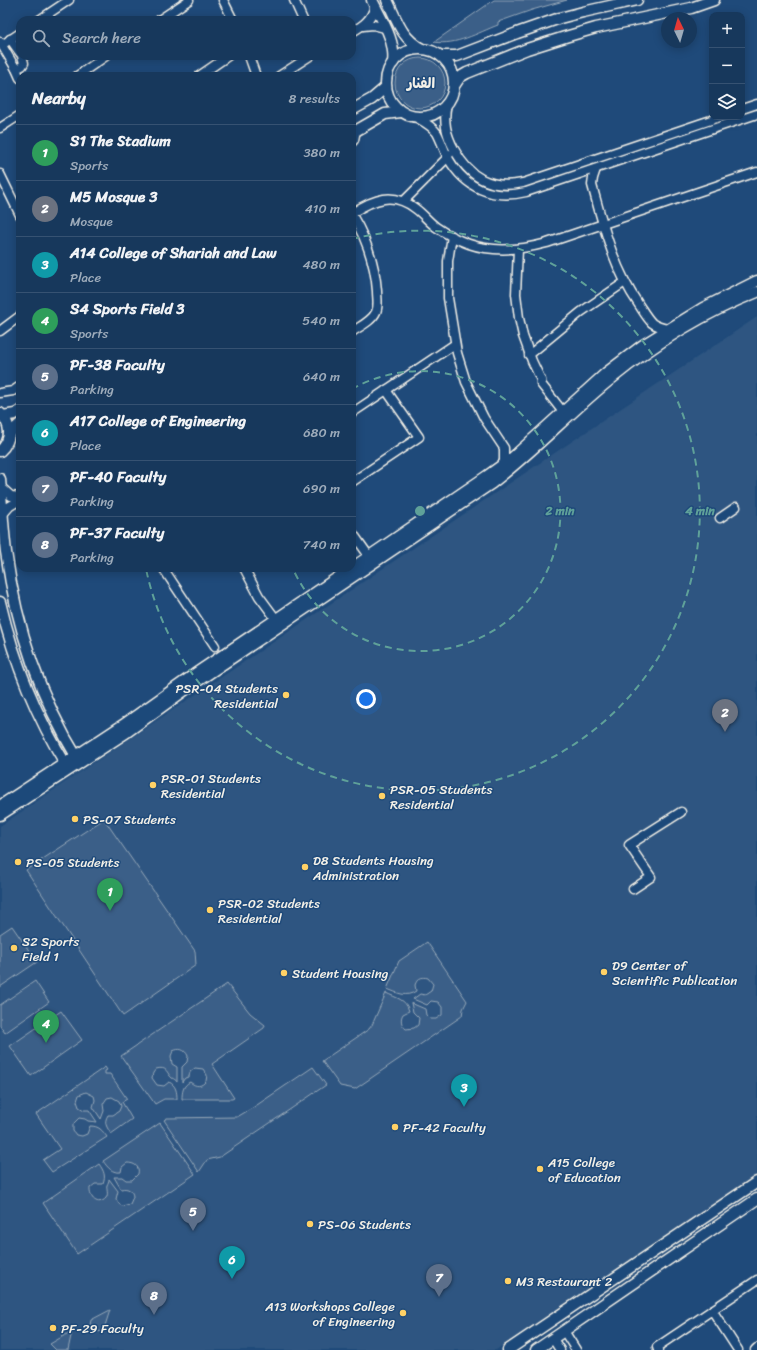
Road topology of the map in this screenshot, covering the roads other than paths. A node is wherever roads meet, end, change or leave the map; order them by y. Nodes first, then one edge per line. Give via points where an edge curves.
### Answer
1 (69, 0) edge
2 (189, 0) edge
3 (223, 0) edge
4 (294, 0) edge
5 (388, 0) edge
6 (637, 0) edge
7 (714, 0) edge
8 (373, 3) edge
9 (45, 16) edge
10 (165, 16) edge
11 (231, 16) edge
12 (301, 16) edge
13 (363, 26) junction
14 (385, 28) junction
15 (356, 30) edge
16 (16, 35) edge
17 (10, 39) junction
18 (1, 44) edge
19 (16, 47) edge
20 (422, 49) junction
21 (441, 56) junction
22 (23, 60) edge
23 (100, 60) edge
24 (222, 60) edge
25 (250, 60) edge
26 (304, 60) edge
27 (392, 62) junction
28 (16, 69) junction
29 (17, 72) edge
30 (83, 72) edge
31 (205, 72) edge
32 (255, 72) edge
33 (285, 72) edge
34 (454, 86) junction
35 (386, 87) junction
36 (447, 104) junction
37 (757, 104) edge
38 (356, 108) edge
39 (745, 108) edge
40 (401, 112) junction
41 (757, 114) edge
42 (16, 118) edge
43 (417, 118) junction
44 (711, 120) edge
45 (0, 128) edge
46 (356, 131) edge
47 (452, 145) junction
48 (448, 157) junction
49 (596, 169) junction
50 (757, 172) edge
51 (0, 174) edge
52 (578, 175) junction
53 (592, 185) junction
54 (404, 201) junction
55 (16, 207) edge
56 (356, 211) edge
57 (356, 221) edge
58 (603, 224) junction
59 (452, 236) junction
60 (518, 249) junction
61 (757, 281) edge
62 (625, 282) junction
63 (757, 292) edge
64 (16, 319) edge
65 (651, 322) junction
66 (356, 329) edge
67 (669, 329) junction
68 (0, 331) edge
69 (651, 340) junction
70 (455, 344) junction
71 (529, 355) junction
72 (16, 389) edge
73 (386, 390) junction
74 (0, 393) edge
75 (356, 410) edge
76 (563, 412) junction
77 (16, 413) edge
78 (2, 415) edge
79 (16, 428) edge
80 (9, 434) junction
81 (504, 448) junction
82 (520, 450) junction
83 (0, 452) edge
84 (504, 464) junction
85 (356, 479) edge
86 (0, 483) edge
87 (16, 498) edge
88 (16, 500) edge
89 (736, 507) dead end
90 (3, 514) junction
91 (720, 518) dead end
92 (356, 538) edge
93 (369, 556) junction
94 (356, 565) edge
95 (166, 572) edge
96 (246, 572) edge
97 (346, 572) edge
98 (0, 602) edge
99 (276, 620) junction
100 (215, 646) dead end
101 (78, 759) junction
102 (67, 766) junction
103 (0, 806) edge
104 (680, 812) dead end
105 (0, 815) edge
106 (633, 889) dead end
107 (757, 1182) edge
108 (757, 1199) edge
109 (757, 1280) edge
110 (712, 1310) junction
111 (555, 1319) junction
112 (544, 1326) junction
113 (564, 1332) junction
114 (553, 1339) junction
115 (508, 1350) edge
116 (536, 1350) edge
117 (560, 1350) edge
118 (576, 1350) edge
119 (658, 1350) edge
120 (738, 1350) edge

1 - 9 street
2 - 10 street
3 - 11 street
4 - 12 street
5 - 20 main road via 404,35
6 - 21 main road via 560,18 457,56
7 - 34 main road via 691,8 596,28 526,49 467,72
8 - 13 street via 370,19
8 - 14 main road
13 - 14 street
13 - 15 street
14 - 27 main road via 394,50
16 - 17 street
17 - 18 street
17 - 19 street
18 - 28 street
20 - 21 main road
20 - 27 main road via 409,51
21 - 34 main road via 450,66
22 - 28 street via 22,66
23 - 30 street
24 - 31 street
25 - 32 street
26 - 33 street
27 - 35 main road via 386,74
28 - 29 street
34 - 36 main road
35 - 38 main road
35 - 40 main road via 390,100
36 - 43 main road via 437,113
36 - 47 street via 446,130
37 - 39 street
40 - 43 main road
40 - 46 main road via 385,114
41 - 49 street
42 - 45 street
43 - 48 street via 437,133
44 - 47 street via 562,170 504,186 474,175 463,164
47 - 48 street
48 - 52 street via 469,183 503,195 526,192
48 - 54 street
49 - 52 street
49 - 53 street
50 - 58 street
51 - 55 street
52 - 53 street
53 - 58 street
54 - 56 street via 388,198 378,200
54 - 59 street
57 - 66 street via 369,250 377,296 377,307 373,317
58 - 60 street via 547,243
58 - 62 street
59 - 60 street via 483,248
59 - 70 street via 448,261 448,298
60 - 71 street via 517,304
61 - 67 main road via 703,308
62 - 65 street
62 - 71 street via 582,312
63 - 101 main road via 707,315 647,352 611,379 517,464 492,482
64 - 68 street
65 - 67 street
65 - 69 street
67 - 69 main road
69 - 76 main road via 606,373
70 - 73 street
70 - 81 street via 474,398
71 - 76 street via 541,384
72 - 74 street
73 - 75 street
73 - 85 street via 418,437
76 - 82 main road
77 - 78 main road
78 - 80 main road via 8,425
79 - 80 main road
80 - 83 main road via 7,443
81 - 82 street
81 - 84 street
82 - 84 main road
84 - 93 main road
86 - 87 street
86 - 90 main road
88 - 90 street
89 - 91 street
90 - 101 main road via 11,583 27,648 53,712
92 - 93 street
93 - 94 main road
95 - 100 street
96 - 99 street
97 - 99 main road
98 - 102 main road via 24,682 47,733
99 - 101 main road
101 - 102 main road
102 - 103 main road
102 - 105 main road
104 - 106 street via 629,845 651,877
107 - 111 main road
108 - 113 main road
109 - 110 street
110 - 119 street via 656,1347
110 - 120 street
111 - 112 main road
111 - 113 main road
112 - 114 main road
112 - 115 main road
113 - 114 main road
113 - 118 street
114 - 116 main road
114 - 117 street

